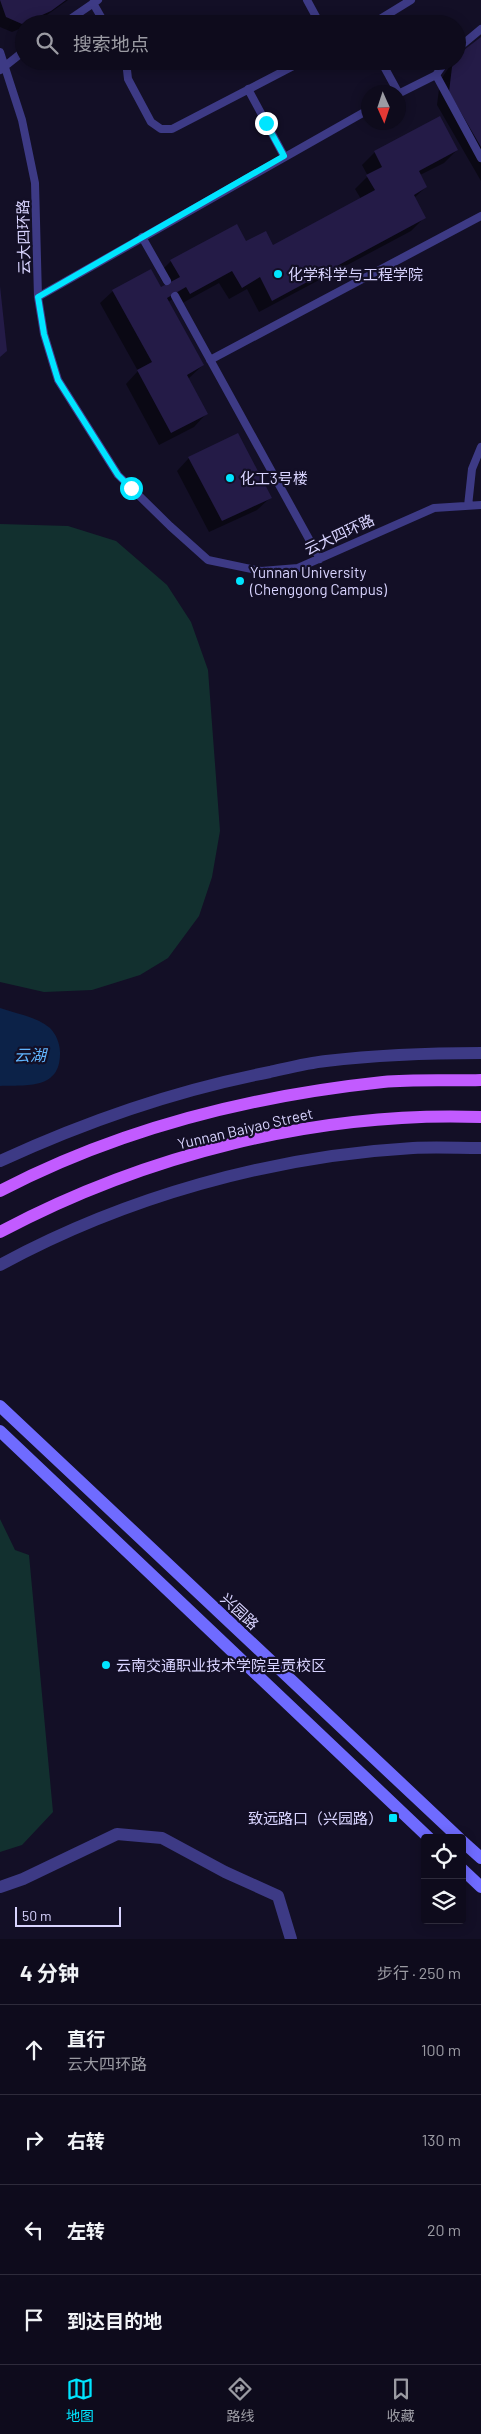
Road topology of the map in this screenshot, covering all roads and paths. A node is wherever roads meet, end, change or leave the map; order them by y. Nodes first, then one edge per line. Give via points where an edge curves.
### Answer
1 (307, 0) edge
2 (411, 0) edge
3 (95, 2) edge
4 (76, 15) edge
5 (101, 15) edge
6 (315, 15) edge
7 (387, 15) edge
8 (481, 29) edge
9 (466, 42) edge
10 (0, 52) edge
11 (15, 58) edge
12 (2, 68) edge
13 (127, 70) edge
14 (287, 70) edge
15 (387, 70) edge
16 (440, 70) edge
17 (436, 75) junction
18 (394, 85) edge
19 (248, 90) junction
20 (406, 90) edge
21 (361, 114) edge
22 (284, 156) junction
23 (481, 158) edge
24 (481, 216) edge
25 (142, 236) junction
26 (167, 281) dead end
27 (175, 296) dead end
28 (38, 297) junction
29 (210, 360) junction
30 (481, 447) edge
31 (481, 505) edge
32 (468, 506) junction
33 (320, 559) junction
34 (481, 1053) edge
35 (481, 1080) edge
36 (481, 1117) edge
37 (481, 1148) edge
38 (0, 1161) edge
39 (0, 1191) edge
40 (0, 1232) edge
41 (0, 1265) edge
42 (0, 1406) edge
43 (0, 1431) edge
44 (425, 1834) edge
45 (455, 1834) edge
46 (466, 1845) edge
47 (481, 1858) edge
48 (466, 1873) edge
49 (0, 1887) edge
50 (481, 1887) edge
51 (291, 1939) edge

1 - 6 lane
2 - 7 lane
3 - 4 lane
3 - 5 lane
8 - 9 lane
10 - 12 lane, 云大四环路
11 - 12 lane
12 - 28 lane, 云大四环路 via 22,120 35,183
13 - 19 lane via 128,79 151,122 161,130 172,129
14 - 19 lane
15 - 18 lane
16 - 17 lane
17 - 20 lane
17 - 23 lane
19 - 22 lane
21 - 22 lane
22 - 25 lane
24 - 29 lane
25 - 26 lane
25 - 28 lane
27 - 29 lane
28 - 33 lane, 云大四环路 via 44,334 58,380 118,475 170,526 208,560 261,571 298,568
29 - 33 lane
30 - 32 lane via 472,470
31 - 32 lane, 云大四环路
32 - 33 lane, 云大四环路 via 434,508
34 - 38 street via 421,1053 324,1061 228,1080 127,1109
35 - 39 main road, Yunnan Baiyao Street via 385,1082 280,1096 188,1116 98,1147
36 - 40 main road, Yunnan Baiyao Street via 364,1120 288,1132 208,1150 60,1202
37 - 41 street via 413,1148 325,1158 232,1176 157,1198 85,1225
42 - 45 main road, 兴园路
43 - 44 main road
46 - 47 main road
48 - 50 main road
49 - 51 street via 24,1879 117,1834 162,1838 278,1896

